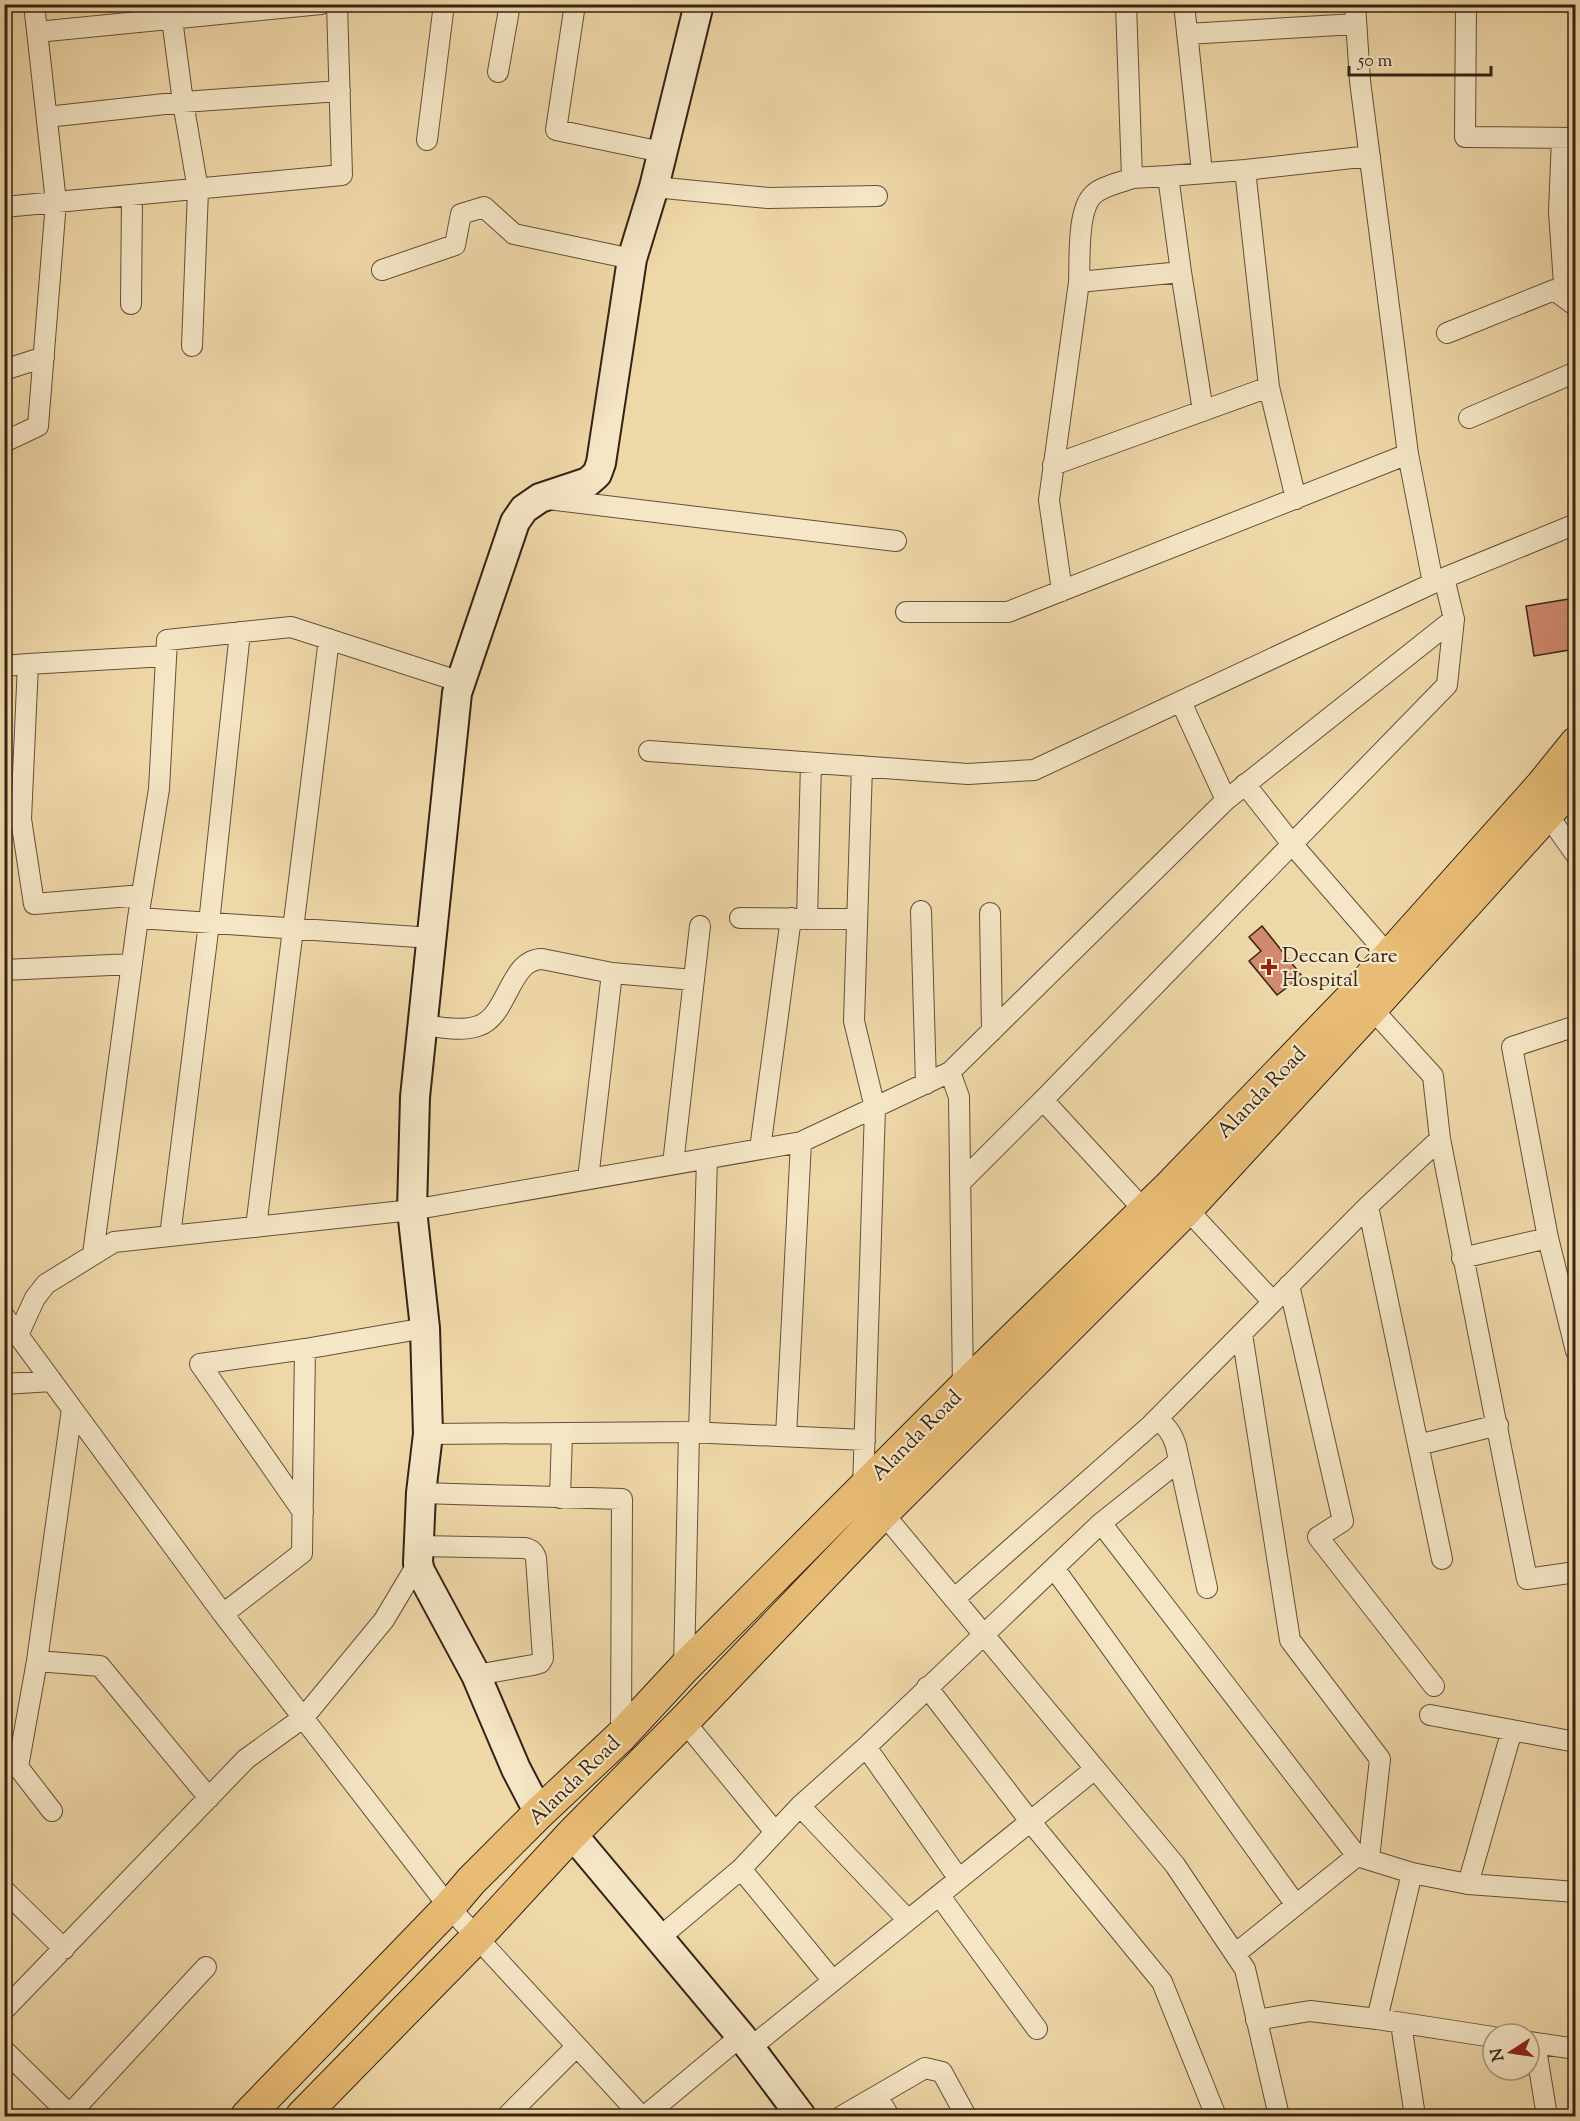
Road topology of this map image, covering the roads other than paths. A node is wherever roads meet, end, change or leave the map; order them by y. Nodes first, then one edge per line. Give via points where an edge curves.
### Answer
1 (34, 4) edge
2 (321, 4) edge
3 (337, 4) edge
4 (444, 4) edge
5 (510, 4) edge
6 (574, 4) edge
7 (699, 4) edge
8 (1126, 4) edge
9 (1184, 4) edge
10 (1466, 4) edge
11 (170, 11) edge
12 (1356, 14) edge
13 (37, 32) junction
14 (1187, 34) junction
15 (498, 72) dead end
16 (340, 91) junction
17 (183, 102) junction
18 (47, 117) junction
19 (1568, 138) edge
20 (427, 140) dead end
21 (662, 152) junction
22 (1370, 156) junction
23 (1245, 170) junction
24 (1202, 172) junction
25 (1168, 176) junction
26 (1132, 178) junction
27 (654, 187) junction
28 (198, 190) junction
29 (132, 196) junction
30 (877, 196) dead end
31 (56, 202) junction
32 (4, 207) edge
33 (632, 259) junction
34 (382, 270) dead end
35 (1181, 272) junction
36 (1079, 282) junction
37 (1570, 302) edge
38 (131, 304) dead end
39 (1447, 333) dead end
40 (192, 346) dead end
41 (44, 357) junction
42 (4, 370) edge
43 (1575, 372) edge
44 (1269, 387) junction
45 (1203, 411) junction
46 (1469, 418) dead end
47 (4, 442) edge
48 (1408, 454) junction
49 (1053, 465) junction
50 (540, 498) junction
51 (1296, 499) junction
52 (1575, 524) edge
53 (897, 541) dead end
54 (1439, 581) junction
55 (1062, 591) junction
56 (906, 612) dead end
57 (1454, 619) junction
58 (240, 632) junction
59 (329, 639) junction
60 (166, 656) junction
61 (28, 664) junction
62 (4, 666) edge
63 (461, 682) junction
64 (1181, 702) junction
65 (1575, 743) edge
66 (649, 751) dead end
67 (811, 763) junction
68 (862, 766) junction
69 (1575, 782) edge
70 (1245, 784) junction
71 (1226, 800) junction
72 (1544, 800) junction
73 (1292, 844) junction
74 (1575, 855) edge
75 (142, 895) junction
76 (921, 911) dead end
77 (990, 914) dead end
78 (138, 918) junction
79 (740, 918) dead end
80 (799, 918) junction
81 (857, 919) junction
82 (209, 923) junction
83 (700, 926) dead end
84 (294, 929) junction
85 (432, 938) junction
86 (1389, 956) junction
87 (132, 964) junction
88 (4, 970) edge
89 (612, 973) junction
90 (694, 980) junction
91 (1364, 1000) junction
92 (423, 1025) junction
93 (1575, 1026) edge
94 (992, 1031) junction
95 (950, 1072) junction
96 (926, 1084) junction
97 (1043, 1100) junction
98 (875, 1107) junction
99 (1440, 1139) junction
100 (801, 1142) junction
101 (760, 1149) junction
102 (707, 1159) junction
103 (673, 1164) junction
104 (588, 1179) junction
105 (961, 1182) junction
106 (1368, 1206) junction
107 (1187, 1209) junction
108 (412, 1210) junction
109 (1144, 1210) junction
110 (256, 1227) junction
111 (170, 1236) junction
112 (1548, 1238) junction
113 (93, 1254) junction
114 (1462, 1258) junction
115 (1289, 1285) junction
116 (1273, 1302) junction
117 (4, 1316) edge
118 (425, 1328) junction
119 (1242, 1334) junction
120 (18, 1335) junction
121 (305, 1349) junction
122 (1575, 1351) edge
123 (52, 1381) junction
124 (4, 1384) edge
125 (963, 1388) junction
126 (72, 1409) junction
127 (1157, 1419) junction
128 (1498, 1425) junction
129 (694, 1432) junction
130 (428, 1434) junction
131 (562, 1434) junction
132 (786, 1436) junction
133 (864, 1440) junction
134 (1418, 1445) junction
135 (1179, 1461) junction
136 (863, 1489) junction
137 (421, 1493) junction
138 (560, 1498) junction
139 (303, 1512) junction
140 (883, 1513) junction
141 (1101, 1523) junction
142 (419, 1554) junction
143 (1442, 1559) dead end
144 (1054, 1568) junction
145 (1575, 1572) edge
146 (1206, 1588) dead end
147 (954, 1599) junction
148 (223, 1614) junction
149 (984, 1635) junction
150 (37, 1661) junction
151 (684, 1668) junction
152 (476, 1675) junction
153 (1434, 1686) dead end
154 (927, 1687) junction
155 (1430, 1715) dead end
156 (304, 1717) junction
157 (684, 1721) junction
158 (1512, 1730) junction
159 (621, 1736) junction
160 (1575, 1742) edge
161 (866, 1747) junction
162 (11, 1762) edge
163 (1095, 1769) junction
164 (209, 1798) junction
165 (800, 1806) junction
166 (52, 1811) dead end
167 (539, 1813) junction
168 (1030, 1821) junction
169 (775, 1832) junction
170 (572, 1834) junction
171 (1363, 1857) junction
172 (741, 1869) junction
173 (1412, 1873) junction
174 (959, 1879) junction
175 (1468, 1884) junction
176 (4, 1890) edge
177 (1575, 1892) edge
178 (939, 1895) junction
179 (1296, 1905) junction
180 (449, 1907) junction
181 (907, 1919) junction
182 (477, 1937) junction
183 (659, 1938) junction
184 (64, 1948) junction
185 (1235, 1954) junction
186 (206, 1966) dead end
187 (833, 1981) junction
188 (4, 2010) edge
189 (1377, 2019) junction
190 (1256, 2020) junction
191 (1401, 2024) junction
192 (1037, 2029) dead end
193 (1481, 2035) edge
194 (745, 2042) junction
195 (1541, 2044) edge
196 (576, 2047) junction
197 (1575, 2049) edge
198 (4, 2050) edge
199 (1540, 2082) edge
200 (877, 2096) junction
201 (69, 2116) edge
202 (247, 2116) edge
203 (302, 2116) edge
204 (507, 2116) edge
205 (643, 2116) edge
206 (801, 2116) edge
207 (842, 2116) edge
208 (889, 2116) edge
209 (966, 2116) edge
210 (1216, 2116) edge
211 (1279, 2116) edge
212 (1415, 2116) edge
213 (1547, 2116) edge

1 - 13 street
2 - 11 street
3 - 16 street
4 - 20 street
5 - 15 street
6 - 21 street via 556,130
7 - 21 street
8 - 26 street
9 - 14 street
10 - 19 street via 1465,137
11 - 13 street
11 - 17 street
12 - 14 street
12 - 22 street
13 - 18 street
14 - 24 street
16 - 17 street
16 - 28 street via 342,175
17 - 18 street
17 - 28 street
18 - 31 street
19 - 37 street via 1559,212
21 - 27 street
22 - 23 street
22 - 48 street
23 - 24 street
23 - 44 street
24 - 25 street
25 - 26 street
25 - 35 street
26 - 36 street via 1093,194 1088,202 1083,218
27 - 30 street via 768,198
27 - 33 street
28 - 29 street
28 - 40 street
29 - 31 street
29 - 38 street
31 - 32 street
31 - 41 street
33 - 34 street via 514,234 484,207 461,214 455,244
33 - 50 street via 597,474 588,482
35 - 36 street
35 - 45 street
36 - 49 street
37 - 39 street via 1554,290
41 - 42 street
41 - 47 street via 38,426
43 - 46 street
44 - 45 street
44 - 51 street
45 - 49 street
48 - 51 street
48 - 54 street
49 - 55 street via 1049,500
50 - 53 street
50 - 63 street via 524,509 515,522
51 - 55 street
52 - 54 street
54 - 57 street
54 - 64 street
55 - 56 street via 1008,612
57 - 70 street
57 - 73 street via 1447,685
58 - 59 street via 291,627
58 - 60 street via 167,640
58 - 82 street
59 - 63 street
59 - 84 street
60 - 61 street
60 - 75 street via 159,789
61 - 62 street
61 - 75 street via 21,819 34,904
63 - 85 street
64 - 68 street via 1034,770 968,774
64 - 71 street
65 - 72 main road, Alanda Road
66 - 67 street
67 - 68 street
67 - 80 street
68 - 81 street
69 - 72 main road, Alanda Road
70 - 71 street
70 - 73 street
71 - 94 street
72 - 74 street
72 - 86 main road, Alanda Road
72 - 91 main road, Alanda Road
73 - 86 street
73 - 97 street
75 - 78 street
76 - 96 street
77 - 94 street
78 - 82 street
78 - 87 street
79 - 80 street
80 - 81 street
80 - 101 street
81 - 98 street via 854,1021
82 - 84 street
82 - 111 street
83 - 90 street
84 - 85 street
84 - 110 street
85 - 92 street
86 - 91 main road, Alanda Road
87 - 88 street
87 - 113 street
89 - 90 street
89 - 92 street via 534,959 527,963 486,1023 466,1029
89 - 104 street
90 - 103 street
91 - 99 street via 1432,1076
91 - 107 main road, Alanda Road
91 - 109 main road, Alanda Road
92 - 108 street via 415,1097
93 - 112 street via 1512,1047
94 - 95 street
95 - 96 street
95 - 105 street via 959,1097
96 - 98 street
97 - 105 street
97 - 109 street
98 - 100 street
98 - 133 street
99 - 106 street
99 - 114 street
100 - 101 street
100 - 132 street
101 - 102 street
102 - 103 street
102 - 129 street
103 - 104 street
104 - 108 street
105 - 125 street
106 - 115 street
106 - 134 street
107 - 116 street
107 - 140 main road, Alanda Road
108 - 110 street
108 - 118 street
109 - 125 main road, Alanda Road
110 - 111 street
111 - 113 street via 114,1242
112 - 114 street
112 - 122 street
113 - 120 street via 46,1284
114 - 128 street
115 - 116 street
115 - 153 street via 1343,1521 1318,1537
116 - 119 street
117 - 120 street
118 - 121 street
118 - 130 street
119 - 127 street
119 - 171 street via 1290,1640 1380,1759
120 - 123 street
121 - 139 street
121 - 139 street via 200,1365
123 - 124 street
123 - 126 street
125 - 136 main road, Alanda Road
126 - 148 street
126 - 150 street
127 - 135 street via 1173,1435
127 - 147 street
128 - 134 street
128 - 145 street via 1527,1579
129 - 131 street
129 - 132 street
129 - 151 street
130 - 131 street
130 - 137 street
131 - 138 street
132 - 133 street
133 - 136 street
134 - 143 street
135 - 141 street
135 - 146 street
136 - 140 street
136 - 151 main road, Alanda Road
137 - 138 street
137 - 142 street
138 - 159 street via 622,1499
139 - 148 street via 302,1553
140 - 147 street
140 - 157 main road, Alanda Road
141 - 144 street
141 - 171 street
142 - 152 street via 420,1571
142 - 152 street via 524,1548 534,1553 543,1658 533,1665
142 - 156 street via 384,1620
144 - 149 street
144 - 179 street
147 - 149 street
148 - 156 street
149 - 154 street
149 - 163 street
150 - 162 street
150 - 164 street via 100,1666
151 - 159 main road, Alanda Road
152 - 167 street
154 - 161 street
154 - 168 street
155 - 158 street
156 - 164 street via 246,1759
156 - 180 street
157 - 169 street
157 - 170 main road, Alanda Road
158 - 160 street
158 - 175 street
159 - 167 main road, Alanda Road
161 - 165 street
161 - 174 street
162 - 166 street
163 - 168 street
163 - 185 street via 1175,1865
164 - 184 street
165 - 169 street
165 - 181 street
167 - 180 main road, Alanda Road
168 - 174 street
168 - 210 street via 1162,1982
169 - 172 street
170 - 182 main road, Alanda Road
170 - 183 street
171 - 173 street
171 - 179 street
172 - 183 street
172 - 187 street
173 - 175 street
173 - 189 street
174 - 178 street
175 - 177 street
176 - 184 street
178 - 181 street
178 - 192 street
179 - 185 street
180 - 182 street
180 - 202 main road, Alanda Road
181 - 187 street
182 - 196 street
182 - 203 main road, Alanda Road
183 - 194 street
184 - 188 street
185 - 190 street via 1245,1969
186 - 201 street
187 - 194 street
189 - 190 street via 1310,2011
189 - 191 street
190 - 211 street
191 - 193 street
191 - 212 street
194 - 205 street
194 - 206 street
195 - 197 street
196 - 204 street
196 - 205 street
198 - 201 street
199 - 213 street
200 - 207 street
200 - 208 street
200 - 209 street via 925,2068 942,2072

